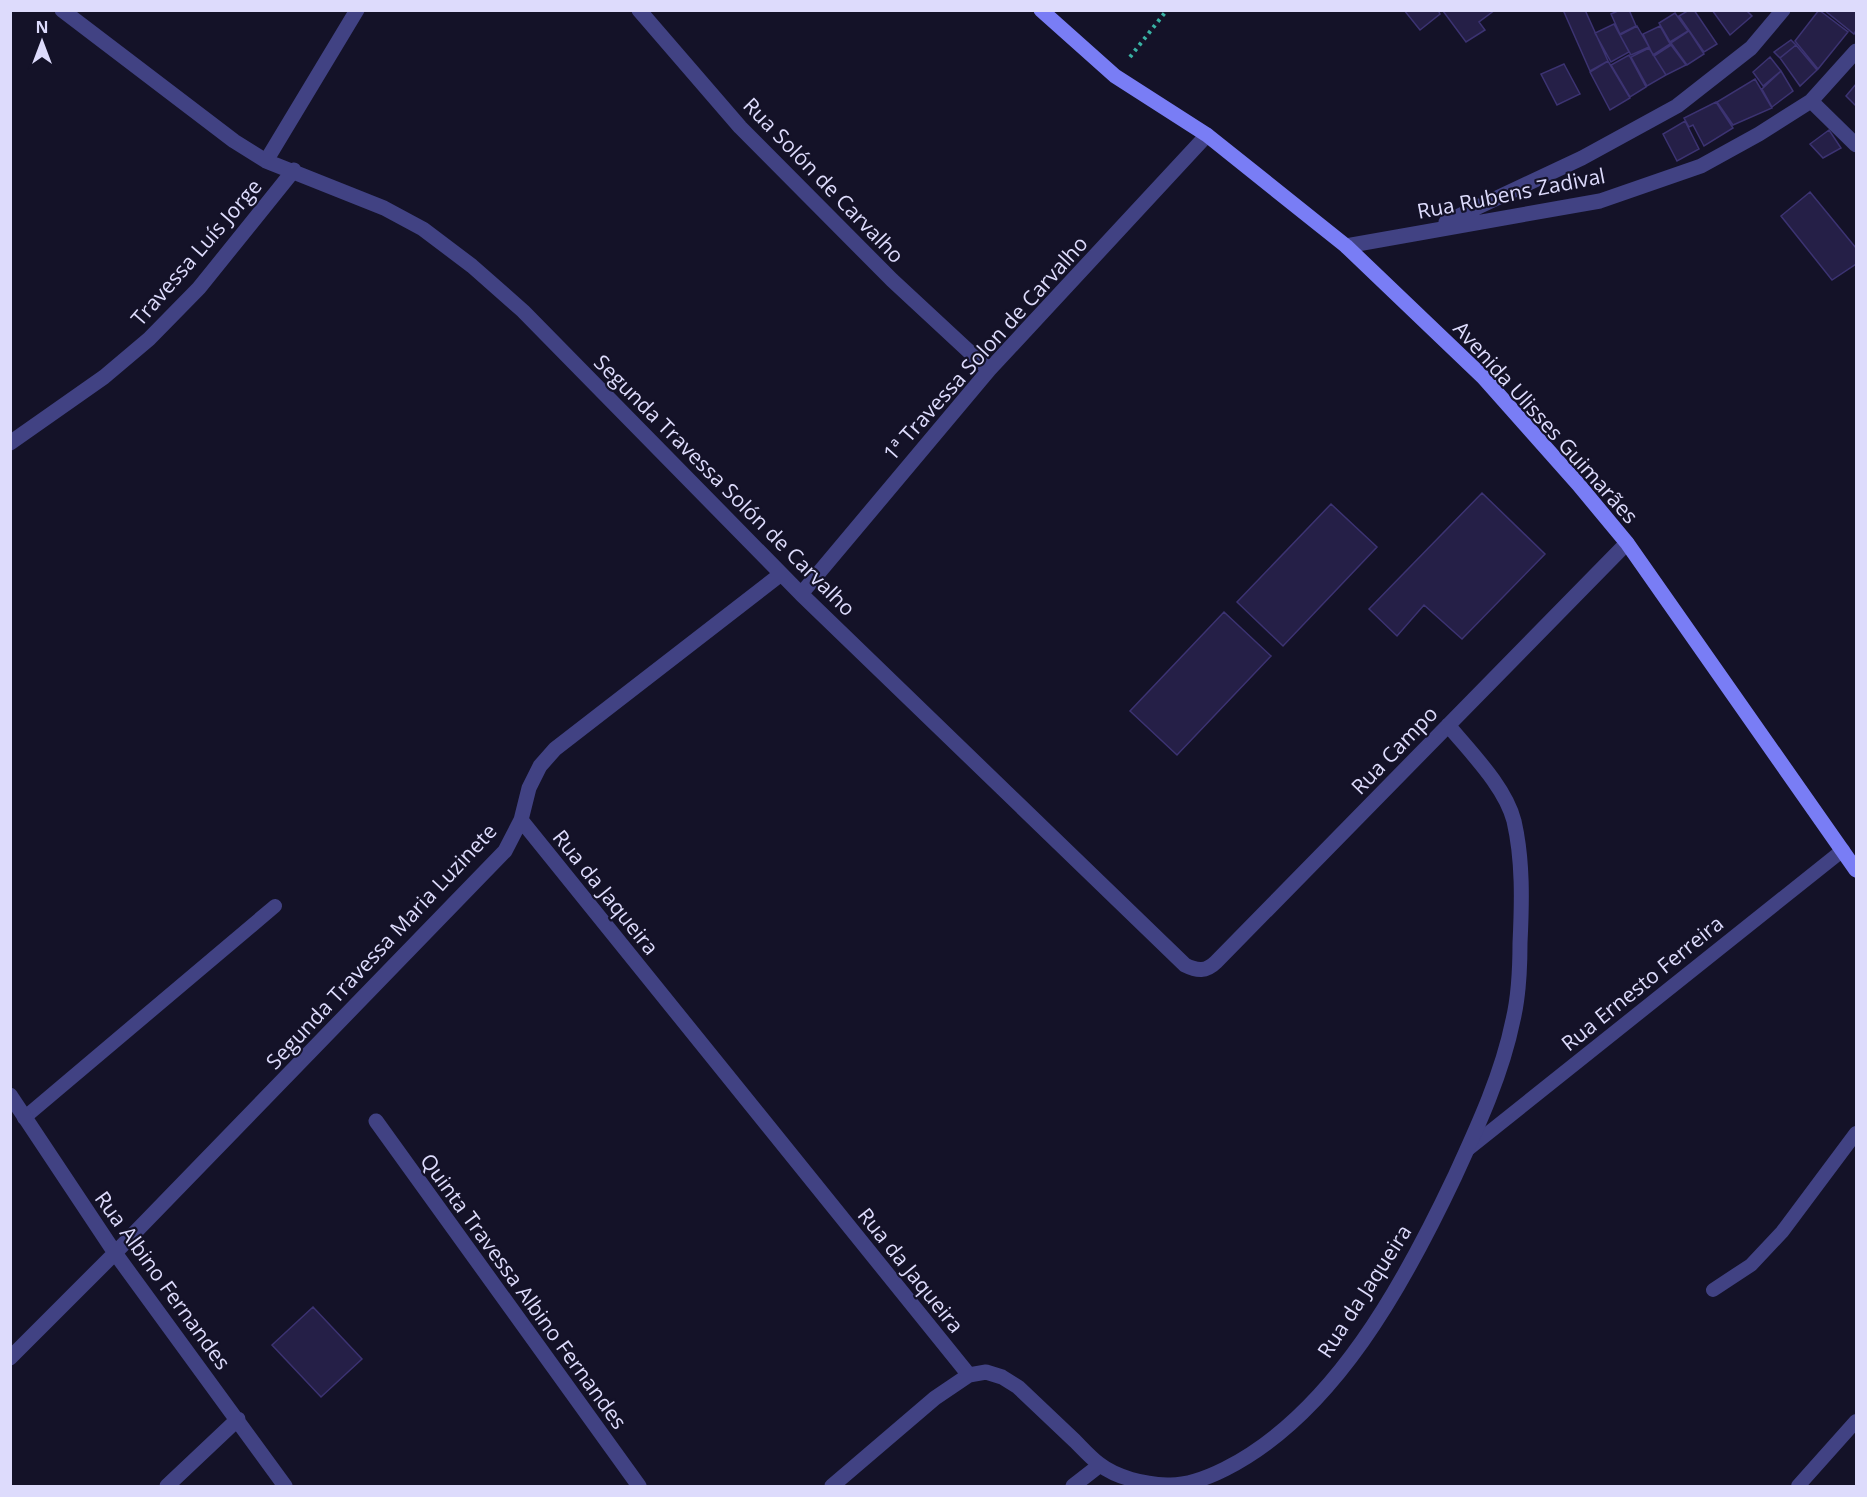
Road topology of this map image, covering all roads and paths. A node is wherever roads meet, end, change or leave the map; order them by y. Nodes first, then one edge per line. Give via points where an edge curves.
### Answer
1 (62, 10) edge
2 (357, 10) edge
3 (639, 10) edge
4 (1041, 10) edge
5 (1167, 10) edge
6 (1783, 10) edge
7 (1857, 51) edge
8 (1115, 76) junction
9 (1811, 101) junction
10 (1206, 135) junction
11 (1857, 145) edge
12 (266, 160) junction
13 (294, 170) junction
14 (1427, 231) junction
15 (1346, 246) junction
16 (989, 370) junction
17 (10, 442) edge
18 (1627, 543) junction
19 (781, 574) junction
20 (801, 594) junction
21 (1448, 724) junction
22 (521, 820) junction
23 (1843, 850) junction
24 (1857, 870) edge
25 (275, 906) dead end
26 (1185, 965) joint
27 (10, 1095) edge
28 (24, 1118) junction
29 (376, 1121) dead end
30 (1857, 1133) edge
31 (1467, 1150) junction
32 (115, 1254) junction
33 (1713, 1290) dead end
34 (10, 1358) edge
35 (969, 1375) junction
36 (238, 1419) junction
37 (1857, 1421) edge
38 (1100, 1465) junction
39 (167, 1486) edge
40 (285, 1486) edge
41 (639, 1486) edge
42 (832, 1486) edge
43 (1073, 1486) edge
44 (1170, 1486) edge
45 (1798, 1486) edge

1 - 12 street, Segunda Travessa Solón de Carvalho via 234,141
2 - 12 street
3 - 16 street, Rua Solón de Carvalho via 740,127 892,280
4 - 8 main road, Avenida Ulisses Guimarães
5 - 8 path
6 - 14 street via 1751,48 1677,106 1582,158
7 - 9 street, Rua Rubens Zadival
8 - 10 main road, Avenida Ulisses Guimarães
9 - 11 street
9 - 14 street, Rua Rubens Zadival via 1701,166 1600,201
10 - 15 main road, Avenida Ulisses Guimarães
10 - 16 street, 1ª Travessa Solon de Carvalho
12 - 13 street, Segunda Travessa Solón de Carvalho
13 - 17 street, Travessa Luís Jorge via 199,288 149,339 104,377
13 - 19 street, Segunda Travessa Solón de Carvalho via 423,229 472,266 523,311
14 - 15 street, Rua Rubens Zadival
15 - 18 main road, Avenida Ulisses Guimarães via 1483,377
16 - 20 street, 1ª Travessa Solon de Carvalho
18 - 21 street, Rua Campo
18 - 23 main road, Avenida Ulisses Guimarães
19 - 20 street, Segunda Travessa Solón de Carvalho
19 - 22 street, Segunda Travessa Maria Luzinete via 555,749 540,766 529,788
20 - 26 street, Segunda Travessa Solón de Carvalho
21 - 26 street, Rua Campo via 1216,962 1204,970
21 - 31 street, Rua da Jaqueira via 1496,784 1513,818 1520,861 1520,968 1514,1018 1501,1067
22 - 32 street, Segunda Travessa Maria Luzinete via 505,851 491,866
22 - 35 street, Rua da Jaqueira
23 - 24 main road, Avenida Ulisses Guimarães
23 - 31 lane, Rua Ernesto Ferreira
25 - 28 lane
27 - 28 street, Rua Albino Fernandes
28 - 32 street, Rua Albino Fernandes
29 - 41 street, Quinta Travessa Albino Fernandes
30 - 33 lane via 1782,1232 1750,1265
31 - 44 street, Rua da Jaqueira via 1404,1276 1362,1341 1314,1401 1278,1436 1242,1460 1209,1477
32 - 34 street, Segunda Travessa Maria Luzinete
32 - 36 street, Rua Albino Fernandes
35 - 38 street, Rua da Jaqueira via 986,1372 1018,1387
35 - 42 street via 935,1398
36 - 39 street
36 - 40 street, Rua Albino Fernandes
37 - 45 lane
38 - 43 street
38 - 44 street, Rua da Jaqueira via 1134,1481

